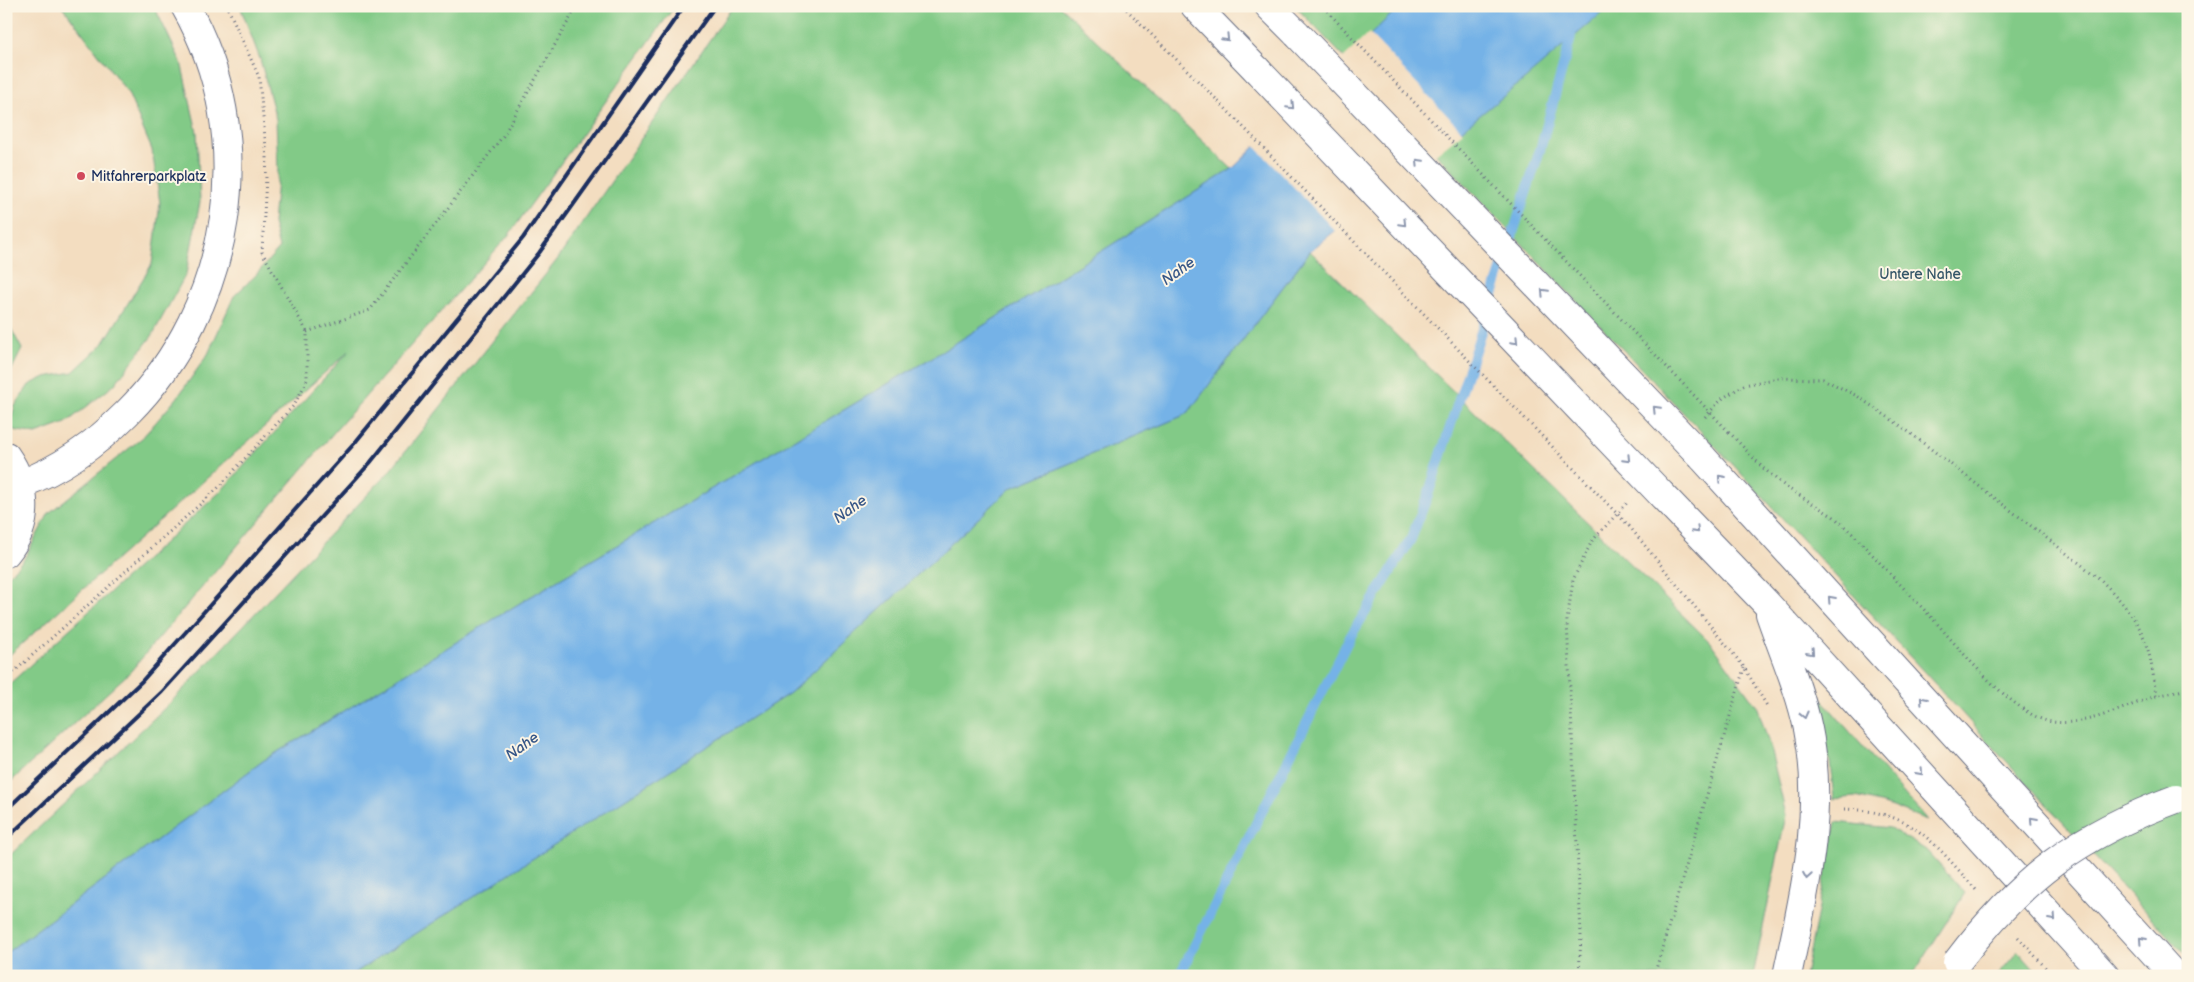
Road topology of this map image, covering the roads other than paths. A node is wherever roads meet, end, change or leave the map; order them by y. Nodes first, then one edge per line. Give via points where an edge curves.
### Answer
1 (185, 6) edge
2 (1195, 6) edge
3 (1270, 6) edge
4 (6, 456) edge
5 (21, 484) junction
6 (6, 553) edge
7 (1766, 603) junction
8 (2182, 798) edge
9 (1953, 969) edge
10 (1787, 976) edge
11 (2105, 976) edge
12 (2175, 976) edge

1 - 5 main road via 210,60 226,128 226,209 219,249 207,288 170,363 144,397 80,453 43,476
2 -> 7 main road, bridge
12 -> 3 main road, bridge via 1702,457
4 - 5 main road
5 - 6 main road via 24,504 21,526
7 -> 10 main road via 1802,705 1814,769 1815,809 1804,898
7 -> 11 main road
8 - 9 main road, bridge via 2135,814 2059,857 2004,905

